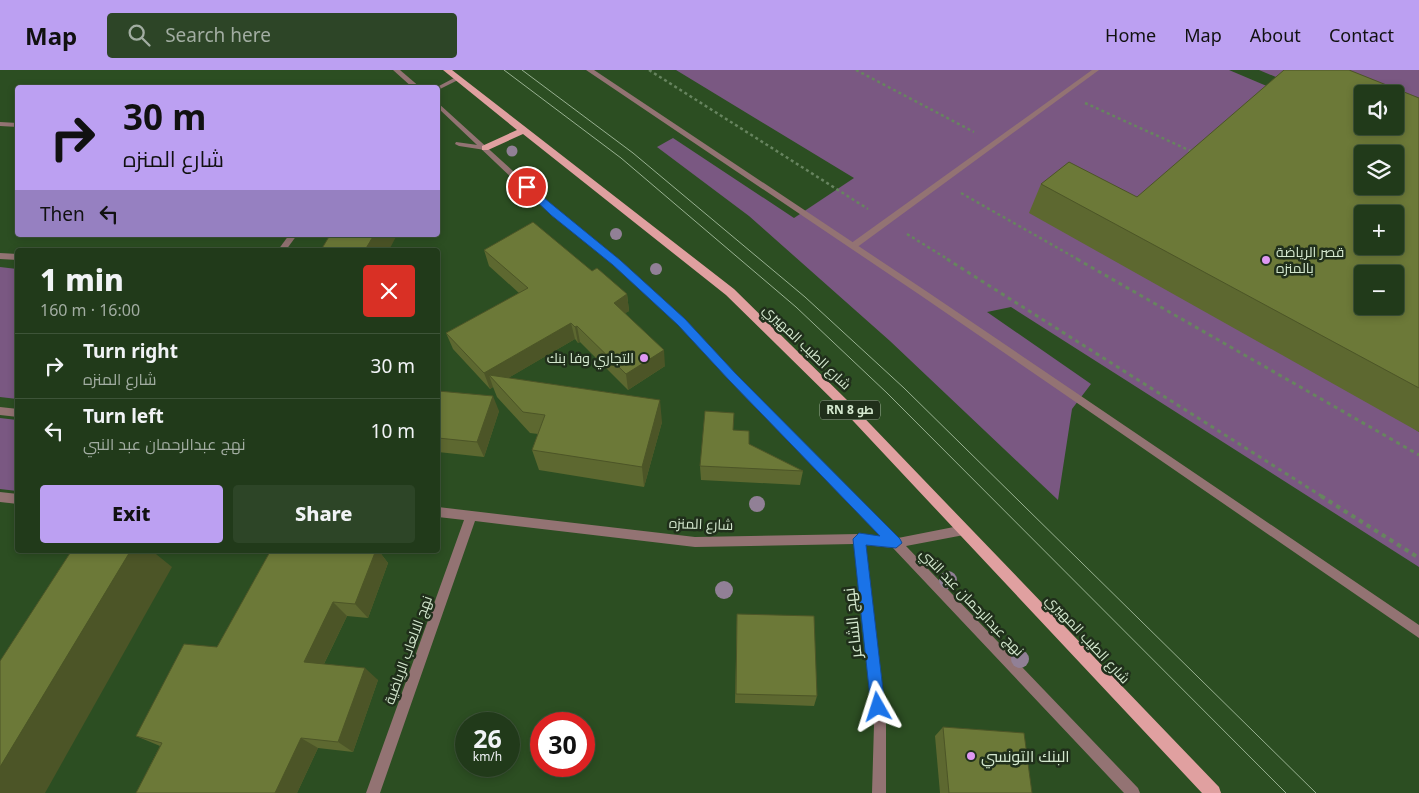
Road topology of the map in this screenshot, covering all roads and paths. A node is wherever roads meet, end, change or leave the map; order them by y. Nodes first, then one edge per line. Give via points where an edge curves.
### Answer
1 (396, 70) edge
2 (447, 70) edge
3 (589, 70) edge
4 (649, 70) edge
5 (856, 70) edge
6 (1096, 70) edge
7 (458, 78) junction
8 (414, 85) edge
9 (440, 87) edge
10 (1064, 94) junction
11 (440, 107) edge
12 (0, 124) edge
13 (15, 125) edge
14 (524, 130) junction
15 (994, 143) junction
16 (459, 144) dead end
17 (485, 148) junction
18 (1201, 155) edge
19 (941, 182) junction
20 (887, 221) junction
21 (292, 237) edge
22 (853, 246) junction
23 (284, 248) edge
24 (0, 256) edge
25 (15, 257) edge
26 (0, 410) edge
27 (15, 412) edge
28 (1419, 455) edge
29 (0, 497) edge
30 (15, 498) edge
31 (440, 512) edge
32 (471, 516) junction
33 (964, 530) junction
34 (859, 539) junction
35 (896, 543) junction
36 (1419, 558) edge
37 (1419, 632) edge
38 (373, 793) edge
39 (879, 793) edge
40 (1133, 793) edge
41 (1213, 793) edge

1 - 8 street
2 - 7 main road, شارع الطيب المهيري / RN 8 طو
3 - 22 street
4 - 20 path
5 - 15 path
6 - 10 street
7 - 9 street
7 - 14 main road, شارع الطيب المهيري / RN 8 طو
10 - 15 street
10 - 18 path
11 - 17 street, نهج عبدالرحمان عبد النبي
12 - 13 street
14 - 17 main road
14 - 33 main road, شارع الطيب المهيري / RN 8 طو via 730,292 844,404
15 - 19 street
16 - 17 street
17 - 35 street, نهج عبدالرحمان عبد النبي via 554,213 617,262 682,322
19 - 20 street
19 - 28 path
20 - 22 street
20 - 36 path
21 - 23 street
22 - 37 street
24 - 25 street
26 - 27 street
29 - 30 street
31 - 32 street, شارع المنزه
32 - 34 street, شارع المنزه via 694,542
32 - 38 street, نهج الالعاب الرياضية
33 - 35 street, شارع المنزه
33 - 41 main road, شارع الطيب المهيري / RN 8 طو
34 - 35 street, شارع المنزه
34 - 39 street, نهج الشاعر via 880,726
35 - 40 street, نهج عبدالرحمان عبد النبي

